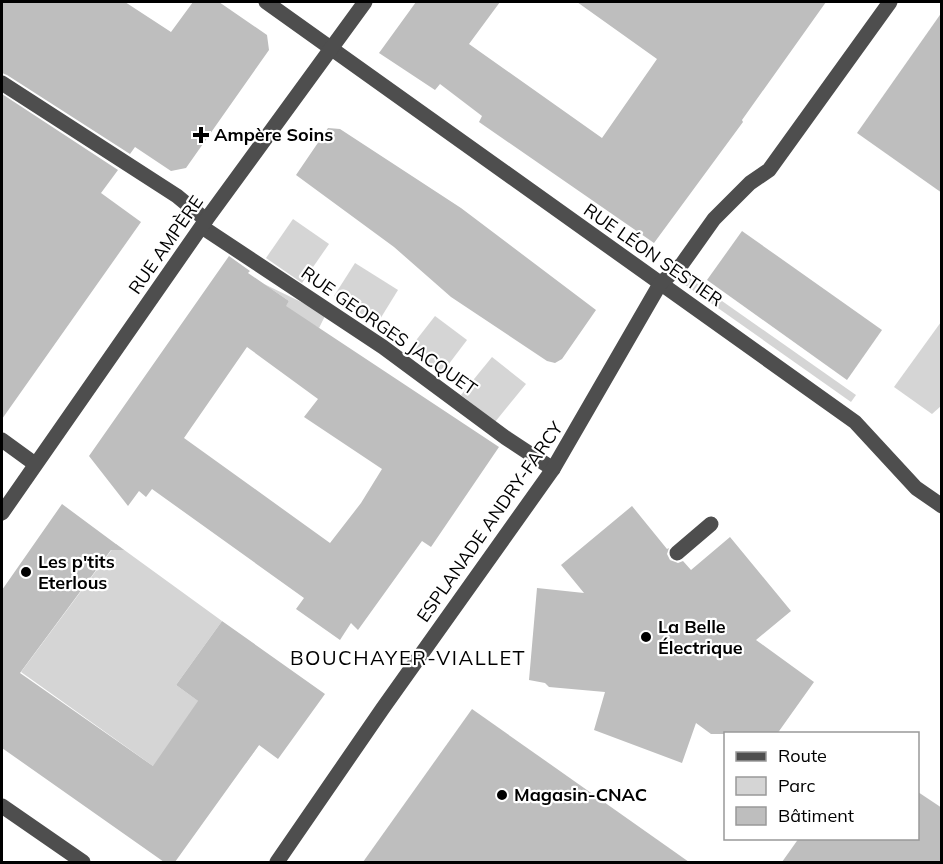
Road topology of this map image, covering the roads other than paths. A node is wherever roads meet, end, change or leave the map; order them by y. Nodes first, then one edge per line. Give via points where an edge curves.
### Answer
1 (266, 2) edge
2 (365, 2) edge
3 (890, 2) edge
4 (331, 49) junction
5 (2, 83) edge
6 (204, 223) junction
7 (660, 284) junction
8 (2, 440) edge
9 (35, 464) junction
10 (554, 469) junction
11 (942, 506) edge
12 (2, 513) edge
13 (711, 524) dead end
14 (677, 553) dead end
15 (2, 806) edge
16 (83, 862) edge
17 (277, 862) edge

1 - 4 street, RUE LÉON SESTIER
2 - 4 street, RUE AMPÈRE
3 - 7 street, ESPLANADE ANDRY-FARCY via 769,170 714,219 682,264
4 - 6 street, RUE AMPÈRE
4 - 7 street, RUE LÉON SESTIER
5 - 6 street, RUE GEORGES JACQUET via 177,196
6 - 9 street, RUE AMPÈRE
6 - 10 street, RUE GEORGES JACQUET
7 - 10 street, ESPLANADE ANDRY-FARCY
7 - 11 street, RUE LÉON SESTIER via 855,422 916,488
8 - 9 street
9 - 12 street, RUE AMPÈRE
10 - 17 street, ESPLANADE ANDRY-FARCY
13 - 14 street
15 - 16 street

